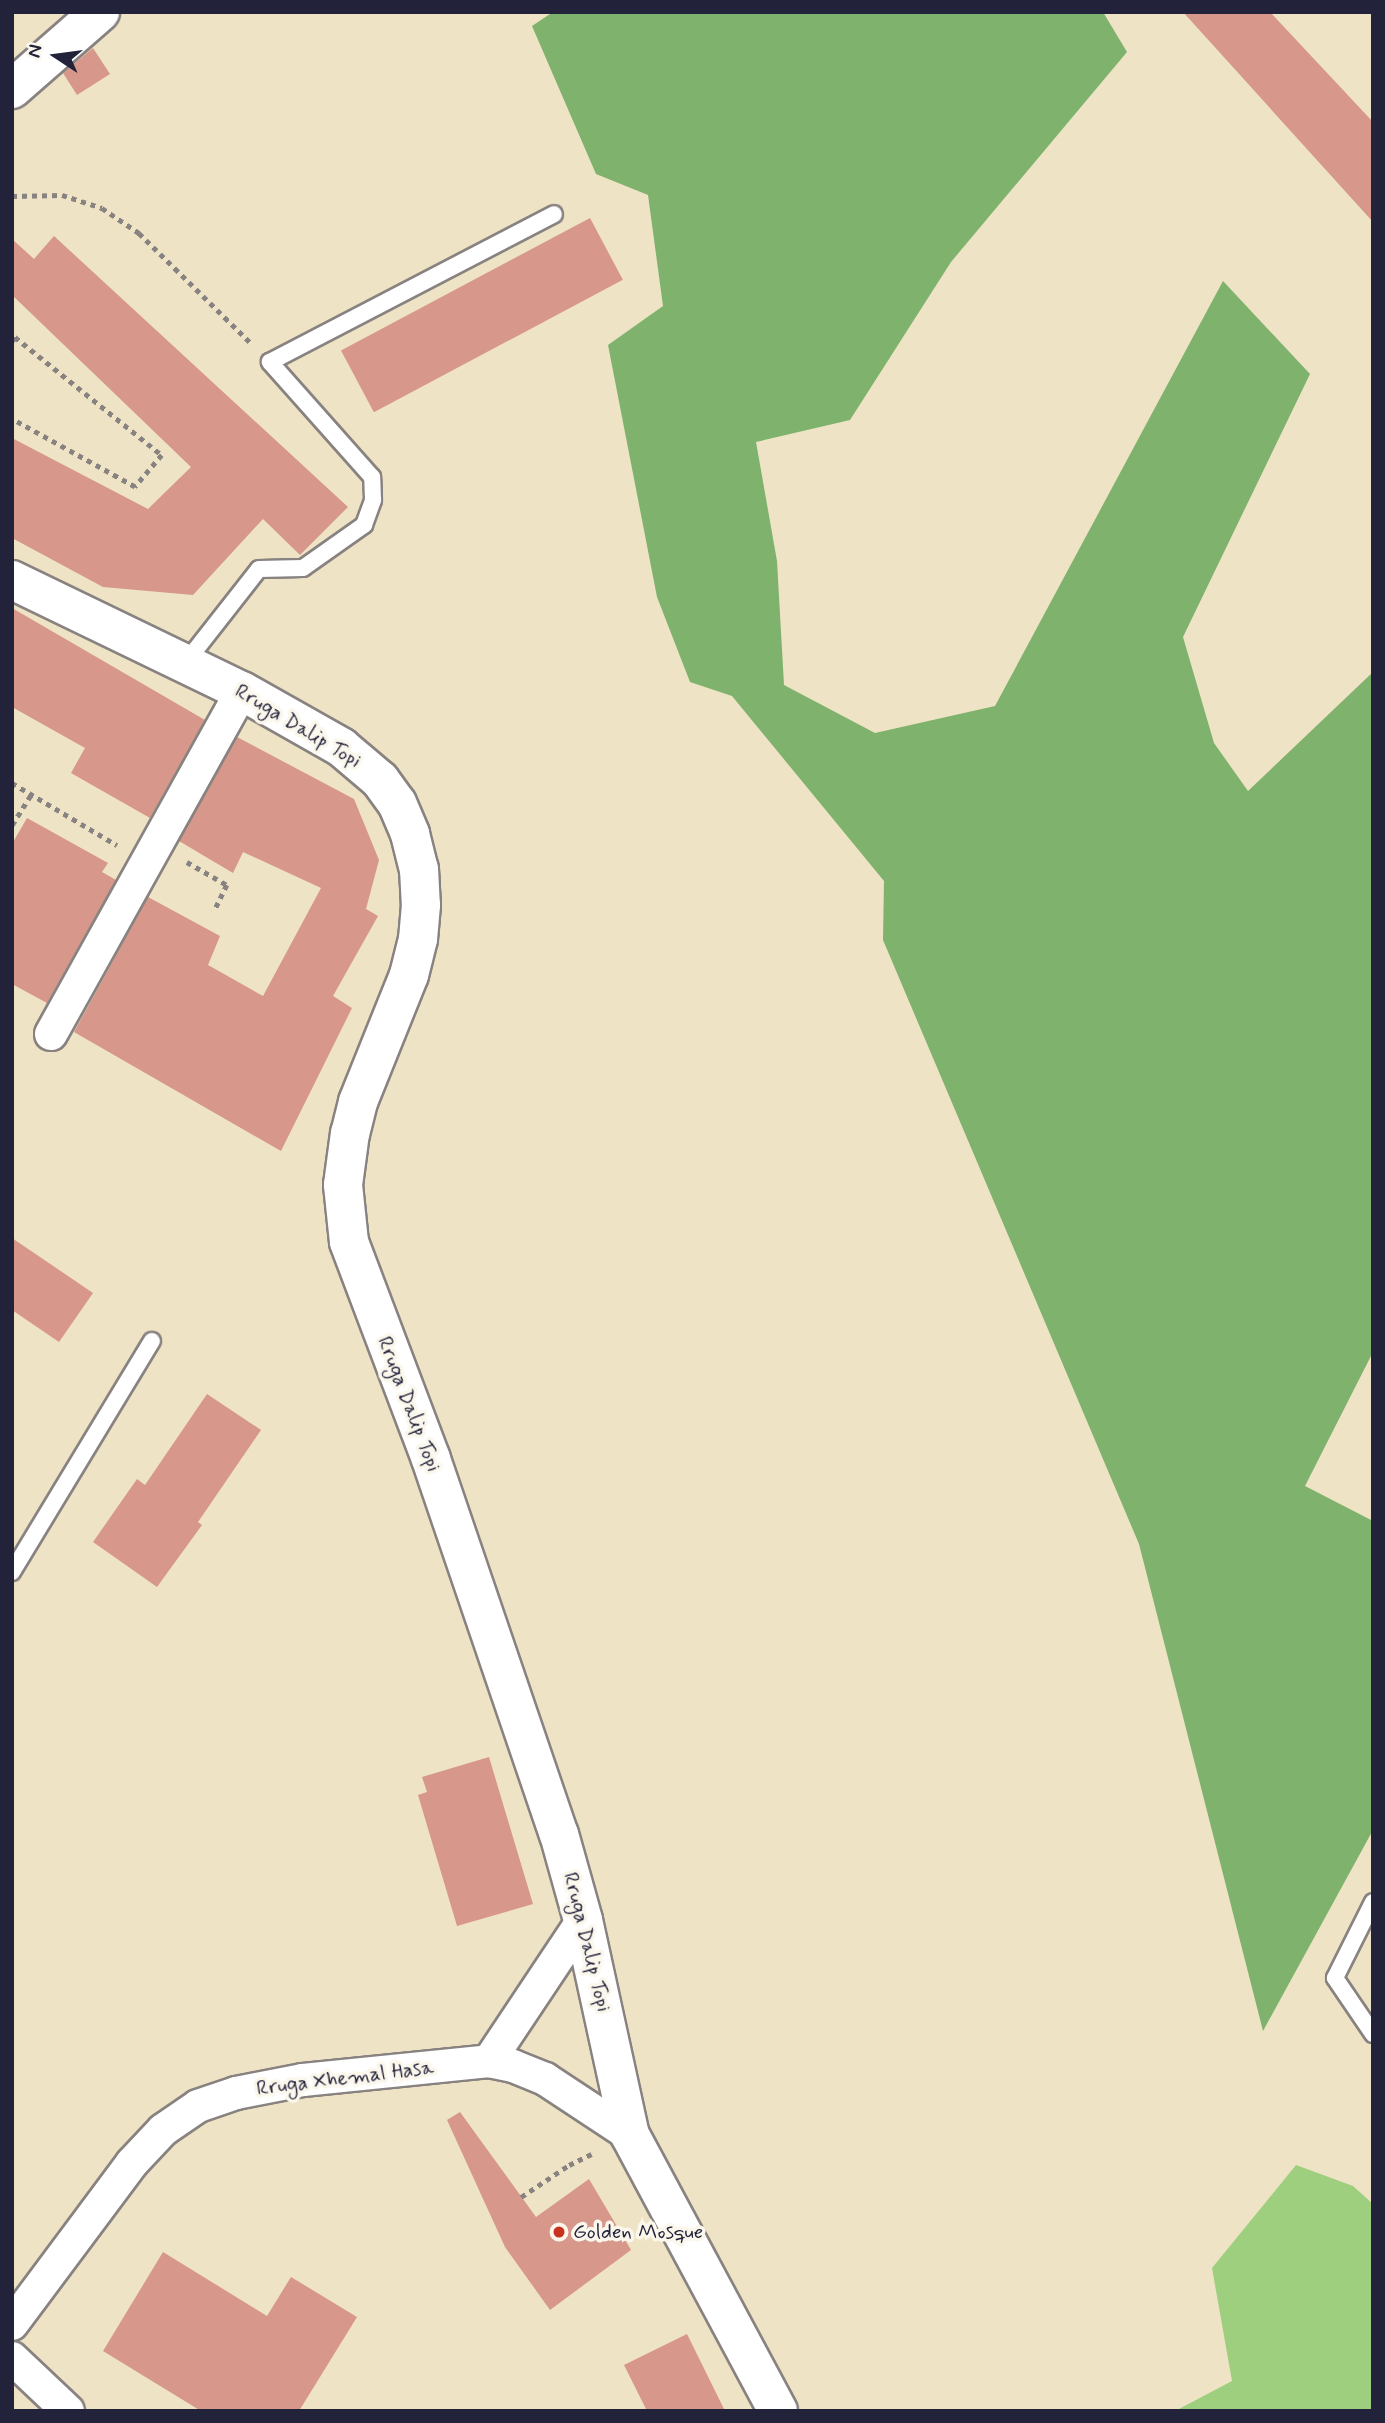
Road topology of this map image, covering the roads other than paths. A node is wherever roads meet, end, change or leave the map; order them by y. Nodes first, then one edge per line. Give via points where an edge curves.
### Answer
1 (100, 12) edge
2 (12, 89) edge
3 (554, 214) dead end
4 (12, 580) edge
5 (186, 663) junction
6 (242, 691) junction
7 (51, 1034) dead end
8 (152, 1341) dead end
9 (12, 1572) edge
10 (1373, 1902) edge
11 (583, 1920) junction
12 (1373, 2034) edge
13 (489, 2061) junction
14 (630, 2136) junction
15 (12, 2324) edge
16 (12, 2358) edge
17 (68, 2411) edge
18 (778, 2411) edge

1 - 2 street
3 - 5 lane via 270,362 372,477 373,500 364,524 303,568 259,569
4 - 5 street, Rruga Dalip Topi
5 - 6 street, Rruga Dalip Topi
6 - 7 street
6 - 11 street, Rruga Dalip Topi via 362,762 397,803 410,834 420,881 418,939 409,975 358,1102 345,1156 345,1219 360,1274 499,1655
8 - 9 lane
10 - 12 lane via 1335,1978
11 - 13 street
11 - 14 street, Rruga Dalip Topi
13 - 14 street, Rruga Xhemal Hasa via 545,2079
13 - 15 street, Rruga Xhemal Hasa via 303,2080 198,2106 163,2130 132,2163
14 - 18 street, Rruga Dalip Topi
16 - 17 street

